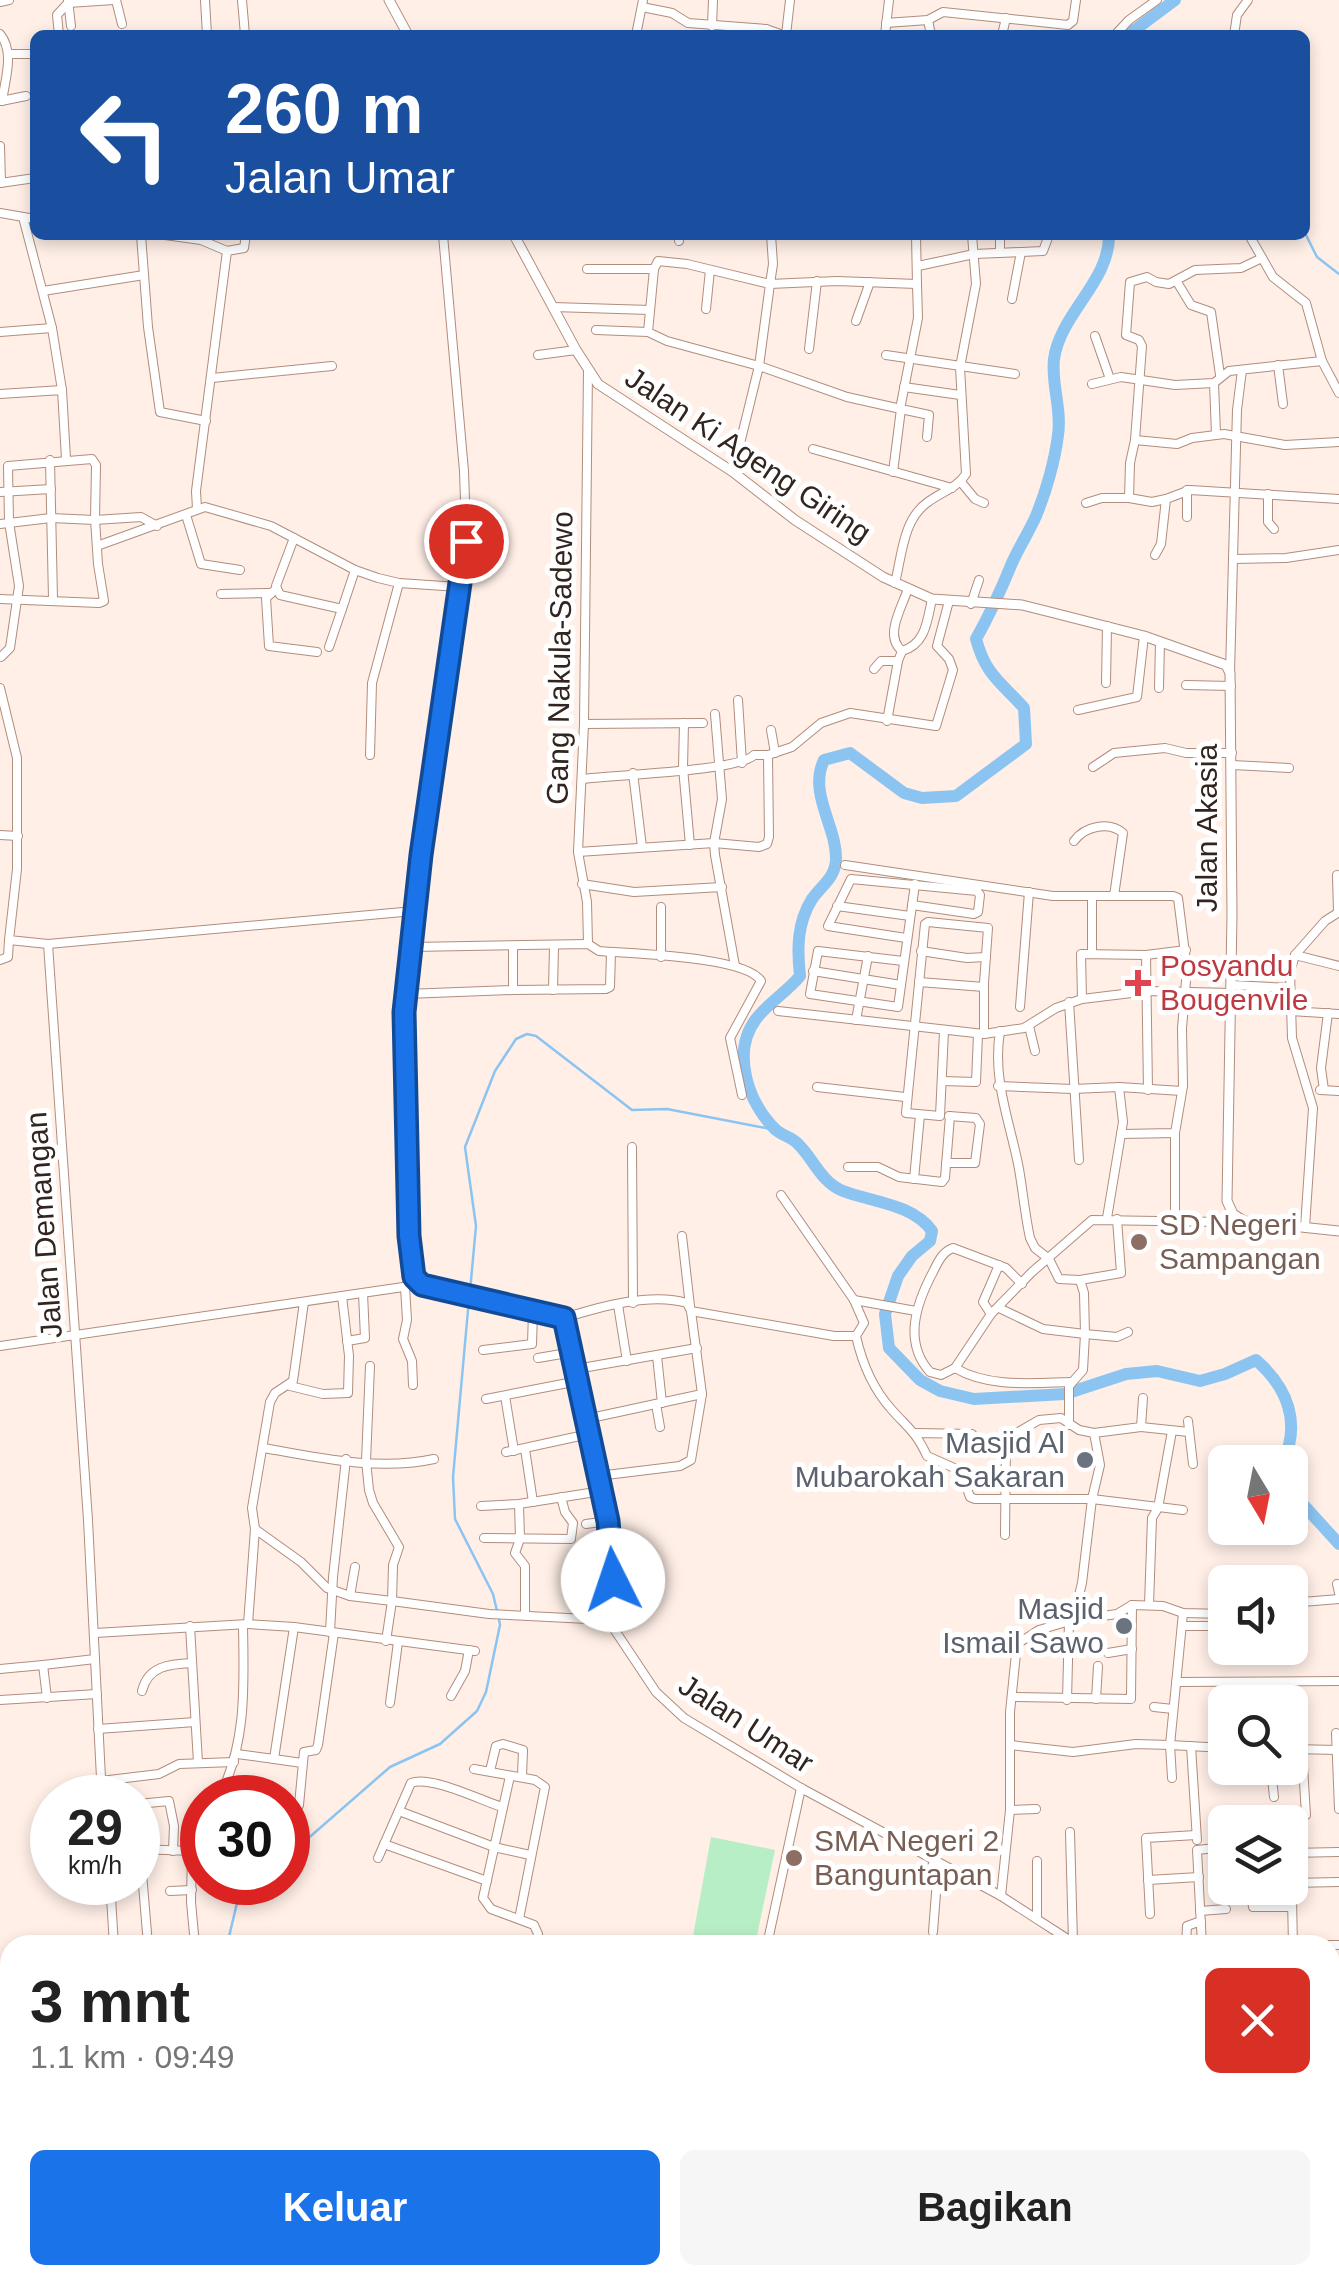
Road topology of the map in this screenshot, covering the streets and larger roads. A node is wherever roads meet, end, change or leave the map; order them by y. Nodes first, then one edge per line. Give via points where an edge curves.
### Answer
1 (9, 0) edge
2 (115, 0) edge
3 (205, 0) edge
4 (242, 0) edge
5 (389, 0) edge
6 (713, 0) edge
7 (790, 0) edge
8 (889, 0) edge
9 (978, 0) edge
10 (1076, 0) edge
11 (1158, 0) edge
12 (1248, 0) edge
13 (0, 2) edge
14 (68, 2) edge
15 (643, 3) edge
16 (978, 14) junction
17 (1006, 18) junction
18 (928, 20) junction
19 (886, 23) junction
20 (122, 24) dead end
21 (71, 26) dead end
22 (712, 26) junction
23 (58, 30) edge
24 (207, 30) edge
25 (244, 30) edge
26 (405, 30) edge
27 (637, 30) edge
28 (748, 30) edge
29 (785, 30) edge
30 (885, 30) edge
31 (930, 30) edge
32 (1003, 30) edge
33 (1120, 30) edge
34 (1235, 30) edge
35 (0, 34) edge
36 (8, 54) junction
37 (30, 54) edge
38 (26, 96) dead end
39 (1, 101) edge
40 (0, 146) edge
41 (30, 179) edge
42 (0, 183) edge
43 (0, 214) edge
44 (22, 217) junction
45 (30, 218) edge
46 (141, 240) edge
47 (201, 240) edge
48 (245, 240) edge
49 (443, 240) edge
50 (517, 240) edge
51 (771, 240) edge
52 (916, 240) edge
53 (973, 240) edge
54 (1000, 240) edge
55 (1047, 240) edge
56 (1252, 240) edge
57 (227, 251) junction
58 (1000, 251) junction
59 (1021, 252) junction
60 (974, 254) junction
61 (1262, 258) junction
62 (1148, 265) dead end
63 (918, 266) junction
64 (587, 269) dead end
65 (654, 269) junction
66 (710, 270) junction
67 (144, 275) junction
68 (1147, 276) junction
69 (817, 281) junction
70 (870, 282) junction
71 (1177, 282) junction
72 (770, 284) junction
73 (917, 284) junction
74 (44, 291) junction
75 (1012, 298) dead end
76 (554, 306) junction
77 (706, 308) dead end
78 (650, 310) junction
79 (856, 321) dead end
80 (52, 328) junction
81 (596, 330) dead end
82 (0, 332) edge
83 (648, 332) junction
84 (1095, 336) dead end
85 (809, 349) dead end
86 (576, 350) junction
87 (538, 356) dead end
88 (886, 356) dead end
89 (909, 360) junction
90 (1322, 361) junction
91 (332, 366) dead end
92 (759, 366) junction
93 (1278, 366) junction
94 (960, 367) junction
95 (588, 370) junction
96 (1242, 370) junction
97 (1015, 374) dead end
98 (212, 378) junction
99 (1139, 378) junction
100 (1110, 379) junction
101 (1217, 379) junction
102 (1092, 384) dead end
103 (904, 387) junction
104 (62, 390) junction
105 (1339, 393) edge
106 (0, 394) edge
107 (960, 395) junction
108 (1282, 404) dead end
109 (900, 409) junction
110 (206, 422) junction
111 (1216, 434) junction
112 (1238, 435) junction
113 (928, 438) dead end
114 (1135, 440) junction
115 (1339, 442) edge
116 (814, 449) dead end
117 (66, 459) junction
118 (50, 460) junction
119 (733, 472) junction
120 (893, 472) junction
121 (961, 482) junction
122 (51, 488) junction
123 (952, 488) junction
124 (1187, 490) junction
125 (3, 492) edge
126 (1236, 492) junction
127 (1268, 494) junction
128 (1129, 498) junction
129 (1166, 499) junction
130 (1339, 499) edge
131 (1086, 503) dead end
132 (984, 504) dead end
133 (197, 509) junction
134 (186, 515) junction
135 (1187, 516) dead end
136 (51, 518) junction
137 (95, 520) junction
138 (4, 523) edge
139 (157, 526) junction
140 (1274, 528) dead end
141 (294, 538) junction
142 (97, 546) junction
143 (1339, 550) edge
144 (14, 552) junction
145 (0, 554) edge
146 (1154, 556) dead end
147 (1233, 559) junction
148 (240, 570) dead end
149 (355, 570) junction
150 (979, 580) dead end
151 (399, 583) junction
152 (896, 583) junction
153 (459, 587) junction
154 (908, 590) junction
155 (272, 591) junction
156 (221, 594) dead end
157 (932, 598) junction
158 (0, 599) edge
159 (18, 599) junction
160 (53, 599) junction
161 (949, 602) junction
162 (972, 604) junction
163 (342, 609) junction
164 (1107, 626) junction
165 (1144, 636) junction
166 (1160, 642) junction
167 (329, 647) dead end
168 (317, 652) dead end
169 (900, 656) junction
170 (0, 657) edge
171 (874, 670) dead end
172 (1230, 672) junction
173 (1106, 684) dead end
174 (1186, 686) dead end
175 (1230, 686) junction
176 (0, 688) edge
177 (1159, 688) dead end
178 (738, 700) dead end
179 (2, 705) edge
180 (1078, 710) dead end
181 (715, 714) dead end
182 (887, 721) junction
183 (704, 723) dead end
184 (584, 724) junction
185 (684, 724) junction
186 (771, 730) dead end
187 (1232, 752) junction
188 (772, 754) junction
189 (370, 755) dead end
190 (742, 763) junction
191 (1232, 766) junction
192 (683, 768) junction
193 (720, 768) junction
194 (1093, 768) dead end
195 (1289, 768) dead end
196 (633, 774) junction
197 (582, 779) junction
198 (0, 835) edge
199 (18, 836) junction
200 (1074, 841) dead end
201 (714, 843) junction
202 (690, 845) junction
203 (642, 846) junction
204 (578, 852) junction
205 (846, 865) dead end
206 (1338, 875) edge
207 (582, 884) junction
208 (915, 884) junction
209 (722, 887) junction
210 (1030, 892) junction
211 (0, 894) edge
212 (1092, 896) junction
213 (1114, 896) junction
214 (13, 897) junction
215 (912, 905) junction
216 (837, 906) junction
217 (660, 907) dead end
218 (414, 911) junction
219 (1338, 913) edge
220 (910, 916) junction
221 (828, 926) junction
222 (824, 937) dead end
223 (906, 938) junction
224 (9, 940) junction
225 (48, 944) junction
226 (588, 944) junction
227 (411, 947) junction
228 (513, 947) junction
229 (554, 947) junction
230 (1186, 950) junction
231 (922, 951) junction
232 (611, 952) junction
233 (1092, 953) junction
234 (1146, 955) junction
235 (1296, 955) junction
236 (868, 956) junction
237 (661, 957) junction
238 (986, 957) junction
239 (0, 960) edge
240 (903, 961) junction
241 (735, 966) junction
242 (1339, 966) edge
243 (813, 971) junction
244 (862, 980) junction
245 (920, 982) junction
246 (901, 985) junction
247 (984, 987) junction
248 (1290, 988) junction
249 (512, 990) junction
250 (554, 990) junction
251 (1185, 990) junction
252 (1148, 992) junction
253 (406, 994) junction
254 (1231, 994) junction
255 (1082, 998) junction
256 (1069, 1002) junction
257 (858, 1003) junction
258 (1020, 1006) dead end
259 (1290, 1008) junction
260 (778, 1011) dead end
261 (1328, 1014) junction
262 (1339, 1014) edge
263 (856, 1020) junction
264 (1029, 1026) junction
265 (913, 1028) junction
266 (944, 1031) junction
267 (1000, 1031) junction
268 (981, 1034) junction
269 (1035, 1051) dead end
270 (942, 1081) junction
271 (998, 1086) junction
272 (817, 1087) dead end
273 (1119, 1087) junction
274 (1074, 1090) junction
275 (1148, 1090) junction
276 (1324, 1090) junction
277 (1182, 1091) junction
278 (1339, 1091) edge
279 (1311, 1092) junction
280 (742, 1095) dead end
281 (905, 1096) junction
282 (920, 1115) junction
283 (944, 1116) junction
284 (1175, 1133) junction
285 (1121, 1134) junction
286 (632, 1147) dead end
287 (1079, 1160) dead end
288 (946, 1162) junction
289 (848, 1167) dead end
290 (914, 1179) junction
291 (780, 1195) dead end
292 (1112, 1219) junction
293 (1239, 1219) junction
294 (1175, 1222) junction
295 (1305, 1228) junction
296 (1339, 1231) edge
297 (682, 1236) dead end
298 (1049, 1259) junction
299 (999, 1265) junction
300 (1080, 1280) junction
301 (410, 1283) junction
302 (1022, 1284) junction
303 (363, 1292) junction
304 (342, 1296) junction
305 (854, 1300) junction
306 (304, 1302) junction
307 (633, 1303) junction
308 (618, 1305) junction
309 (690, 1308) junction
310 (916, 1311) junction
311 (995, 1311) junction
312 (532, 1312) junction
313 (564, 1318) junction
314 (1128, 1332) dead end
315 (1085, 1334) junction
316 (74, 1336) junction
317 (856, 1336) junction
318 (347, 1341) junction
319 (0, 1346) edge
320 (697, 1348) junction
321 (483, 1350) dead end
322 (573, 1352) junction
323 (657, 1356) junction
324 (538, 1358) dead end
325 (627, 1361) junction
326 (370, 1366) dead end
327 (956, 1368) junction
328 (576, 1370) junction
329 (578, 1381) junction
330 (413, 1385) dead end
331 (290, 1386) junction
332 (1069, 1386) junction
333 (371, 1392) junction
334 (348, 1393) junction
335 (702, 1394) junction
336 (504, 1396) junction
337 (1142, 1398) dead end
338 (486, 1399) dead end
339 (659, 1404) junction
340 (586, 1419) junction
341 (1188, 1421) dead end
342 (1069, 1425) junction
343 (1141, 1427) junction
344 (660, 1428) dead end
345 (1172, 1431) junction
346 (1189, 1432) junction
347 (916, 1433) junction
348 (1094, 1433) junction
349 (589, 1434) junction
350 (1006, 1439) junction
351 (264, 1448) junction
352 (515, 1451) junction
353 (434, 1459) dead end
354 (346, 1460) junction
355 (366, 1461) junction
356 (1193, 1464) dead end
357 (598, 1476) junction
358 (602, 1491) junction
359 (561, 1497) junction
360 (1004, 1498) junction
361 (1092, 1500) junction
362 (533, 1502) junction
363 (519, 1504) junction
364 (482, 1506) dead end
365 (1158, 1508) junction
366 (1183, 1510) dead end
367 (608, 1521) junction
368 (586, 1524) dead end
369 (256, 1529) junction
370 (1005, 1535) dead end
371 (484, 1538) dead end
372 (520, 1539) junction
373 (355, 1567) dead end
374 (332, 1590) junction
375 (1338, 1592) edge
376 (350, 1596) junction
377 (1308, 1600) edge
378 (392, 1601) junction
379 (1132, 1604) junction
380 (1148, 1605) junction
381 (1184, 1613) junction
382 (525, 1614) junction
383 (1208, 1614) edge
384 (608, 1620) junction
385 (1071, 1621) junction
386 (245, 1625) junction
387 (190, 1626) junction
388 (1182, 1626) junction
389 (1208, 1626) edge
390 (294, 1627) junction
391 (94, 1633) junction
392 (332, 1633) junction
393 (386, 1641) junction
394 (398, 1642) junction
395 (1132, 1649) junction
396 (1108, 1653) dead end
397 (96, 1659) junction
398 (192, 1663) junction
399 (43, 1665) junction
400 (1098, 1666) dead end
401 (0, 1669) edge
402 (1339, 1681) edge
403 (1176, 1682) junction
404 (142, 1691) dead end
405 (97, 1694) junction
406 (452, 1696) dead end
407 (1012, 1697) junction
408 (47, 1698) junction
409 (1096, 1699) junction
410 (0, 1700) edge
411 (1066, 1700) junction
412 (390, 1704) dead end
413 (1154, 1707) dead end
414 (1174, 1709) junction
415 (195, 1722) junction
416 (98, 1729) junction
417 (1336, 1733) dead end
418 (1010, 1745) junction
419 (1170, 1746) junction
420 (1191, 1746) junction
421 (1208, 1747) edge
422 (1308, 1750) edge
423 (1338, 1750) edge
424 (235, 1758) junction
425 (274, 1759) junction
426 (198, 1763) junction
427 (302, 1763) junction
428 (474, 1769) dead end
429 (490, 1770) junction
430 (101, 1775) edge
431 (149, 1775) edge
432 (228, 1775) edge
433 (301, 1775) edge
434 (510, 1776) junction
435 (522, 1776) junction
436 (1172, 1778) dead end
437 (1273, 1785) edge
438 (801, 1788) junction
439 (1274, 1797) dead end
440 (160, 1803) edge
441 (502, 1807) junction
442 (1036, 1809) dead end
443 (1339, 1809) edge
444 (1010, 1810) junction
445 (399, 1811) junction
446 (1070, 1832) dead end
447 (1196, 1835) junction
448 (384, 1844) junction
449 (494, 1848) junction
450 (1208, 1849) edge
451 (160, 1850) edge
452 (1197, 1850) junction
453 (173, 1851) junction
454 (180, 1851) edge
455 (1339, 1852) edge
456 (1308, 1853) edge
457 (530, 1855) junction
458 (378, 1858) dead end
459 (1037, 1860) dead end
460 (934, 1862) junction
461 (1199, 1878) junction
462 (1148, 1880) junction
463 (487, 1881) junction
464 (1339, 1882) edge
465 (1308, 1883) edge
466 (180, 1891) edge
467 (170, 1892) dead end
468 (1002, 1896) junction
469 (111, 1905) edge
470 (144, 1905) edge
471 (193, 1905) edge
472 (1253, 1905) edge
473 (1292, 1907) joint
474 (1226, 1909) dead end
475 (1150, 1914) dead end
476 (1200, 1916) junction
477 (519, 1919) junction
478 (1037, 1919) junction
479 (933, 1932) dead end
480 (113, 1935) edge
481 (147, 1935) edge
482 (195, 1935) edge
483 (536, 1935) edge
484 (769, 1935) edge
485 (1062, 1935) edge
486 (1076, 1935) edge
487 (1187, 1935) edge
488 (1201, 1935) edge
489 (1293, 1935) edge

1 - 13 street
2 - 14 street
2 - 20 street
3 - 24 street
4 - 25 street
5 - 26 street
6 - 22 street
7 - 29 street
8 - 19 street
9 - 16 street
10 - 17 street via 1068,25
11 - 33 street
12 - 34 street
14 - 21 street
14 - 23 street via 57,15
15 - 22 street
15 - 27 street
16 - 17 street
16 - 18 street via 942,12
17 - 32 street
18 - 19 street
18 - 31 street
19 - 30 street
22 - 28 street
35 - 36 street
36 - 37 street
36 - 39 street
38 - 39 street
40 - 42 street
41 - 42 street
43 - 44 street
44 - 45 street
44 - 74 street
46 - 67 street
47 - 57 street
48 - 57 street via 244,248
49 - 153 street via 466,503
50 - 76 street, Jalan Ki Ageng Giring
51 - 72 street
52 - 63 street
53 - 60 street
54 - 58 street
55 - 59 street via 1044,251
56 - 61 street
57 - 98 street
58 - 59 street
58 - 60 street
59 - 75 street
60 - 63 street
60 - 94 street via 974,296
61 - 71 street via 1241,268 1188,272
61 - 90 street via 1273,277 1306,303
62 - 68 street
63 - 73 street
64 - 65 street
65 - 66 street via 662,261
65 - 78 street
66 - 72 street
66 - 77 street
67 - 74 street
67 - 110 street via 160,412
68 - 71 street
68 - 99 street via 1130,282 1126,334 1142,344
69 - 70 street
69 - 72 street
69 - 85 street
70 - 73 street
70 - 79 street
71 - 101 street via 1191,305 1212,312
72 - 92 street
73 - 89 street
74 - 80 street
76 - 78 street
76 - 86 street, Jalan Ki Ageng Giring
78 - 83 street
80 - 82 street
80 - 104 street
81 - 83 street
83 - 92 street
84 - 100 street
86 - 87 street
86 - 95 street, Jalan Ki Ageng Giring
88 - 89 street
89 - 94 street
89 - 103 street
90 - 93 street
90 - 105 street
91 - 98 street
92 - 109 street
92 - 119 street
93 - 96 street
93 - 108 street
94 - 97 street
94 - 107 street
95 - 119 street, Jalan Ki Ageng Giring via 604,389
95 - 184 street, Gang Nakula-Sadewo
96 - 101 street
96 - 112 street
98 - 110 street
99 - 100 street
99 - 101 street via 1175,385
99 - 114 street
100 - 102 street
101 - 111 street
103 - 107 street
103 - 109 street
104 - 106 street
104 - 117 street
107 - 121 street via 968,467
109 - 113 street via 929,415
109 - 120 street
110 - 133 street
111 - 112 street
111 - 114 street via 1176,444
112 - 115 street via 1285,445
112 - 126 street
114 - 128 street
116 - 120 street
117 - 118 street
117 - 137 street via 96,463
118 - 122 street
118 - 125 street via 8,466
119 - 152 street, Jalan Ki Ageng Giring
120 - 123 street
121 - 123 street
121 - 132 street
122 - 125 street
122 - 136 street
123 - 152 street via 912,516
124 - 126 street
124 - 129 street
124 - 135 street
125 - 138 street
126 - 127 street
126 - 147 street
127 - 130 street
127 - 140 street
128 - 129 street
128 - 131 street
129 - 146 street
133 - 134 street
133 - 141 street via 212,508
134 - 139 street
134 - 148 street via 200,564
136 - 137 street
136 - 138 street
136 - 160 street
137 - 139 street via 141,517
137 - 142 street
138 - 144 street
139 - 142 street
141 - 149 street
141 - 155 street
142 - 160 street via 104,601
143 - 147 street
144 - 145 street
144 - 159 street
147 - 172 street
149 - 151 street
149 - 163 street
150 - 162 street
151 - 153 street
151 - 189 street via 372,683
152 - 154 street, Jalan Ki Ageng Giring
153 - 218 street
154 - 157 street, Jalan Ki Ageng Giring
154 - 169 street via 892,636
155 - 156 street
155 - 163 street
155 - 168 street via 266,601 269,646
157 - 161 street, Jalan Ki Ageng Giring
157 - 169 street via 921,640
158 - 159 street
159 - 160 street
159 - 170 street via 10,648
161 - 162 street, Jalan Ki Ageng Giring
161 - 182 street via 937,646 953,670 938,724
162 - 164 street, Jalan Ki Ageng Giring via 1022,606
163 - 167 street
164 - 165 street, Jalan Ki Ageng Giring
164 - 173 street
165 - 166 street, Jalan Ki Ageng Giring
165 - 180 street via 1138,697
166 - 172 street, Jalan Ki Ageng Giring via 1222,663
166 - 177 street
169 - 171 street
169 - 182 street
172 - 175 street, Jalan Akasia
174 - 175 street
175 - 187 street, Jalan Akasia
176 - 179 street
178 - 190 street
179 - 199 street via 15,746
181 - 193 street
182 - 188 street via 850,714
183 - 185 street
184 - 185 street
184 - 197 street, Gang Nakula-Sadewo
185 - 192 street
186 - 188 street
187 - 191 street, Jalan Akasia
187 - 194 street via 1114,753
188 - 190 street
188 - 201 street via 767,844
190 - 193 street
191 - 195 street
191 - 254 street, Jalan Akasia
192 - 193 street
192 - 196 street
192 - 202 street
193 - 201 street
196 - 197 street
196 - 203 street
197 - 204 street, Gang Nakula-Sadewo
198 - 199 street
199 - 214 street
200 - 213 street via 1089,828 1123,833
201 - 202 street
201 - 209 street
202 - 203 street
203 - 204 street
204 - 207 street, Gang Nakula-Sadewo
205 - 210 street
206 - 219 street
207 - 209 street via 645,892
207 - 226 street, Gang Nakula-Sadewo
208 - 215 street
208 - 215 street via 977,891 978,912
208 - 216 street via 851,879
209 - 241 street
210 - 212 street
210 - 258 street
211 - 214 street
212 - 213 street
212 - 233 street
213 - 230 street via 1176,896
214 - 224 street
215 - 220 street
216 - 220 street
216 - 221 street
217 - 237 street
218 - 225 street
218 - 227 street
219 - 235 street
220 - 223 street
221 - 222 street
221 - 223 street
223 - 240 street
224 - 225 street
224 - 239 street via 8,957
225 - 316 street, Jalan Demangan
226 - 229 street
226 - 232 street
227 - 228 street
227 - 253 street
228 - 229 street
228 - 249 street
229 - 250 street
230 - 234 street
230 - 251 street
231 - 238 street
231 - 238 street via 928,922 986,926
231 - 245 street
232 - 237 street
232 - 250 street via 610,987
233 - 234 street
233 - 255 street via 1079,955
234 - 252 street
235 - 242 street
235 - 248 street
236 - 240 street
236 - 243 street via 820,951
236 - 244 street
237 - 241 street
238 - 247 street
240 - 246 street
241 - 280 street via 761,979 730,1038
243 - 244 street
243 - 257 street via 812,996
244 - 246 street
244 - 257 street
245 - 247 street
245 - 265 street
246 - 257 street via 896,1008
247 - 268 street
248 - 254 street
248 - 259 street
249 - 250 street
249 - 253 street
251 - 252 street
251 - 254 street
251 - 277 street
252 - 255 street
252 - 275 street
253 - 301 street
254 - 259 street
254 - 293 street, Jalan Akasia via 1226,1184 1229,1208
255 - 256 street
256 - 264 street
256 - 274 street
257 - 263 street
259 - 261 street
259 - 279 street via 1292,1038
260 - 263 street
261 - 262 street
261 - 276 street
263 - 265 street
264 - 267 street
264 - 269 street
265 - 266 street
265 - 281 street
266 - 268 street
266 - 270 street
267 - 268 street
267 - 271 street
268 - 270 street via 976,1082
270 - 283 street
271 - 274 street
271 - 298 street via 1030,1238
272 - 281 street
273 - 274 street
273 - 275 street
273 - 285 street
274 - 287 street
275 - 277 street
276 - 278 street
276 - 279 street
277 - 284 street
279 - 295 street
281 - 282 street via 905,1112
282 - 283 street
282 - 290 street
283 - 288 street
283 - 288 street via 980,1124 975,1163
284 - 285 street
284 - 294 street
285 - 292 street
286 - 307 street
288 - 290 street via 943,1182
289 - 290 street via 878,1167
291 - 305 street
292 - 294 street
292 - 298 street via 1085,1224
292 - 300 street via 1121,1273
293 - 294 street
293 - 295 street
295 - 296 street
297 - 309 street
298 - 300 street via 1060,1279
298 - 302 street
299 - 302 street
299 - 310 street via 949,1248
299 - 311 street via 983,1302
300 - 315 street
301 - 303 street
301 - 312 street
301 - 330 street via 403,1339
302 - 311 street
303 - 304 street
303 - 318 street via 365,1338
304 - 306 street
304 - 318 street
305 - 310 street
305 - 317 street via 864,1323
306 - 316 street
306 - 331 street
307 - 308 street
307 - 309 street via 673,1300
308 - 313 street
308 - 325 street
309 - 317 street
309 - 320 street
310 - 327 street via 914,1331 925,1368 941,1375
311 - 315 street via 1043,1329
311 - 327 street
312 - 313 street
312 - 321 street via 532,1344
313 - 322 street
314 - 315 street
315 - 332 street via 1083,1370
316 - 319 street
316 - 391 street, Jalan Demangan
317 - 347 street via 875,1388
318 - 334 street
320 - 323 street
320 - 335 street
322 - 324 street
322 - 328 street
323 - 325 street
323 - 339 street
325 - 328 street
326 - 333 street
327 - 332 street via 991,1382
328 - 329 street
329 - 336 street
329 - 340 street
331 - 334 street
331 - 351 street via 272,1397
332 - 342 street
333 - 334 street
333 - 355 street
335 - 339 street
335 - 357 street via 688,1463
336 - 338 street
336 - 352 street
337 - 343 street
339 - 340 street
339 - 344 street
340 - 349 street
341 - 346 street
342 - 348 street
342 - 350 street via 1062,1418 1039,1420
343 - 345 street
343 - 348 street
345 - 346 street
345 - 365 street
346 - 356 street
347 - 350 street
347 - 360 street via 929,1458 961,1471 972,1498
348 - 361 street via 1100,1464
349 - 352 street
349 - 357 street
350 - 360 street
351 - 354 street
351 - 369 street via 252,1508
352 - 362 street
353 - 355 street
354 - 355 street
354 - 374 street
355 - 378 street via 370,1496 399,1547
357 - 358 street
358 - 359 street
358 - 367 street
359 - 362 street
359 - 372 street via 573,1523 571,1538
360 - 361 street
360 - 370 street
361 - 365 street
361 - 385 street
362 - 363 street
363 - 364 street
363 - 372 street
365 - 366 street
365 - 380 street
367 - 368 street
367 - 384 street
369 - 374 street
369 - 386 street
371 - 372 street
372 - 382 street via 514,1553 525,1566
373 - 376 street
374 - 376 street
374 - 392 street
375 - 377 street
376 - 378 street
378 - 382 street
378 - 393 street
379 - 380 street
379 - 385 street via 1116,1614
379 - 395 street
380 - 381 street
381 - 383 street
381 - 388 street
382 - 384 street
384 - 438 street, Jalan Umar via 667,1705
385 - 407 street via 1017,1644
385 - 411 street
386 - 387 street
386 - 390 street
386 - 424 street via 244,1720
387 - 391 street
387 - 398 street
388 - 389 street
388 - 403 street
390 - 392 street
390 - 425 street
391 - 397 street, Jalan Demangan
392 - 393 street
392 - 427 street via 318,1745 305,1750
393 - 394 street
394 - 406 street via 472,1651
394 - 412 street
395 - 396 street
395 - 409 street via 1132,1699
397 - 399 street
397 - 405 street, Jalan Demangan
398 - 404 street via 164,1665
398 - 415 street
399 - 401 street
399 - 408 street
400 - 409 street
402 - 403 street
403 - 414 street
405 - 408 street
405 - 416 street, Jalan Demangan
407 - 411 street
407 - 418 street
408 - 410 street
409 - 411 street
413 - 414 street
414 - 419 street
415 - 416 street
415 - 426 street
416 - 430 street, Jalan Demangan
417 - 423 street
418 - 419 street via 1095,1751
418 - 444 street
419 - 420 street
419 - 436 street
420 - 421 street
420 - 447 street
422 - 423 street
423 - 443 street
424 - 425 street
424 - 426 street
424 - 432 street
425 - 427 street
426 - 431 street
427 - 433 street
428 - 429 street
429 - 434 street
429 - 435 street via 496,1746 503,1744 524,1753
434 - 435 street
434 - 441 street
435 - 457 street via 545,1787
437 - 439 street
438 - 460 street, Jalan Umar
438 - 484 street
440 - 453 street via 169,1802
441 - 445 street via 420,1780 410,1783
441 - 449 street
442 - 444 street
444 - 468 street
445 - 448 street
445 - 449 street
446 - 486 street
447 - 452 street
447 - 462 street via 1146,1838
448 - 458 street
448 - 463 street
449 - 457 street
449 - 463 street
450 - 452 street
451 - 453 street
452 - 461 street
453 - 454 street
455 - 456 street
457 - 477 street
459 - 478 street
460 - 468 street, Jalan Umar
460 - 479 street
461 - 462 street
461 - 476 street
462 - 475 street
463 - 477 street via 486,1905
464 - 465 street
466 - 467 street
468 - 478 street, Jalan Umar
469 - 480 street
470 - 481 street
471 - 482 street
472 - 473 street
473 - 489 street
474 - 476 street
476 - 487 street
476 - 488 street
477 - 483 street
478 - 485 street, Jalan Umar

